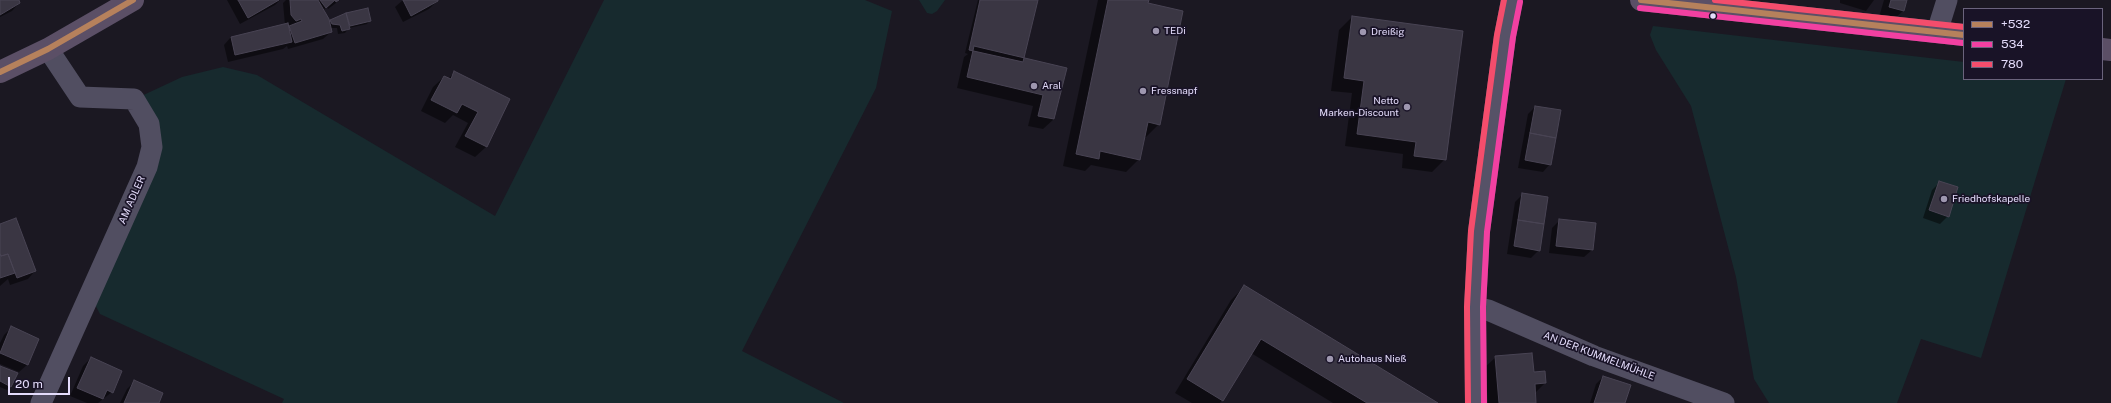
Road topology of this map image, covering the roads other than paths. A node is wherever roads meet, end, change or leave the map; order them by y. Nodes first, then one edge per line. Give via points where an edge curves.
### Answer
1 (133, 0) edge
2 (1512, 0) edge
3 (1641, 0) edge
4 (1947, 0) edge
5 (1937, 32) junction
6 (1963, 35) edge
7 (48, 49) junction
8 (0, 72) edge
9 (1475, 307) junction
10 (41, 403) edge
11 (1476, 403) edge
12 (1724, 403) edge

1 - 7 main road
2 - 9 main road via 1479,231
3 - 5 main road
4 - 5 street
5 - 6 main road
7 - 8 main road
7 - 10 street, AM ADLER via 80,98 134,99 149,124 152,147 147,168
9 - 11 main road
9 - 12 street, AN DER KUMMELMÜHLE via 1488,310 1594,356

